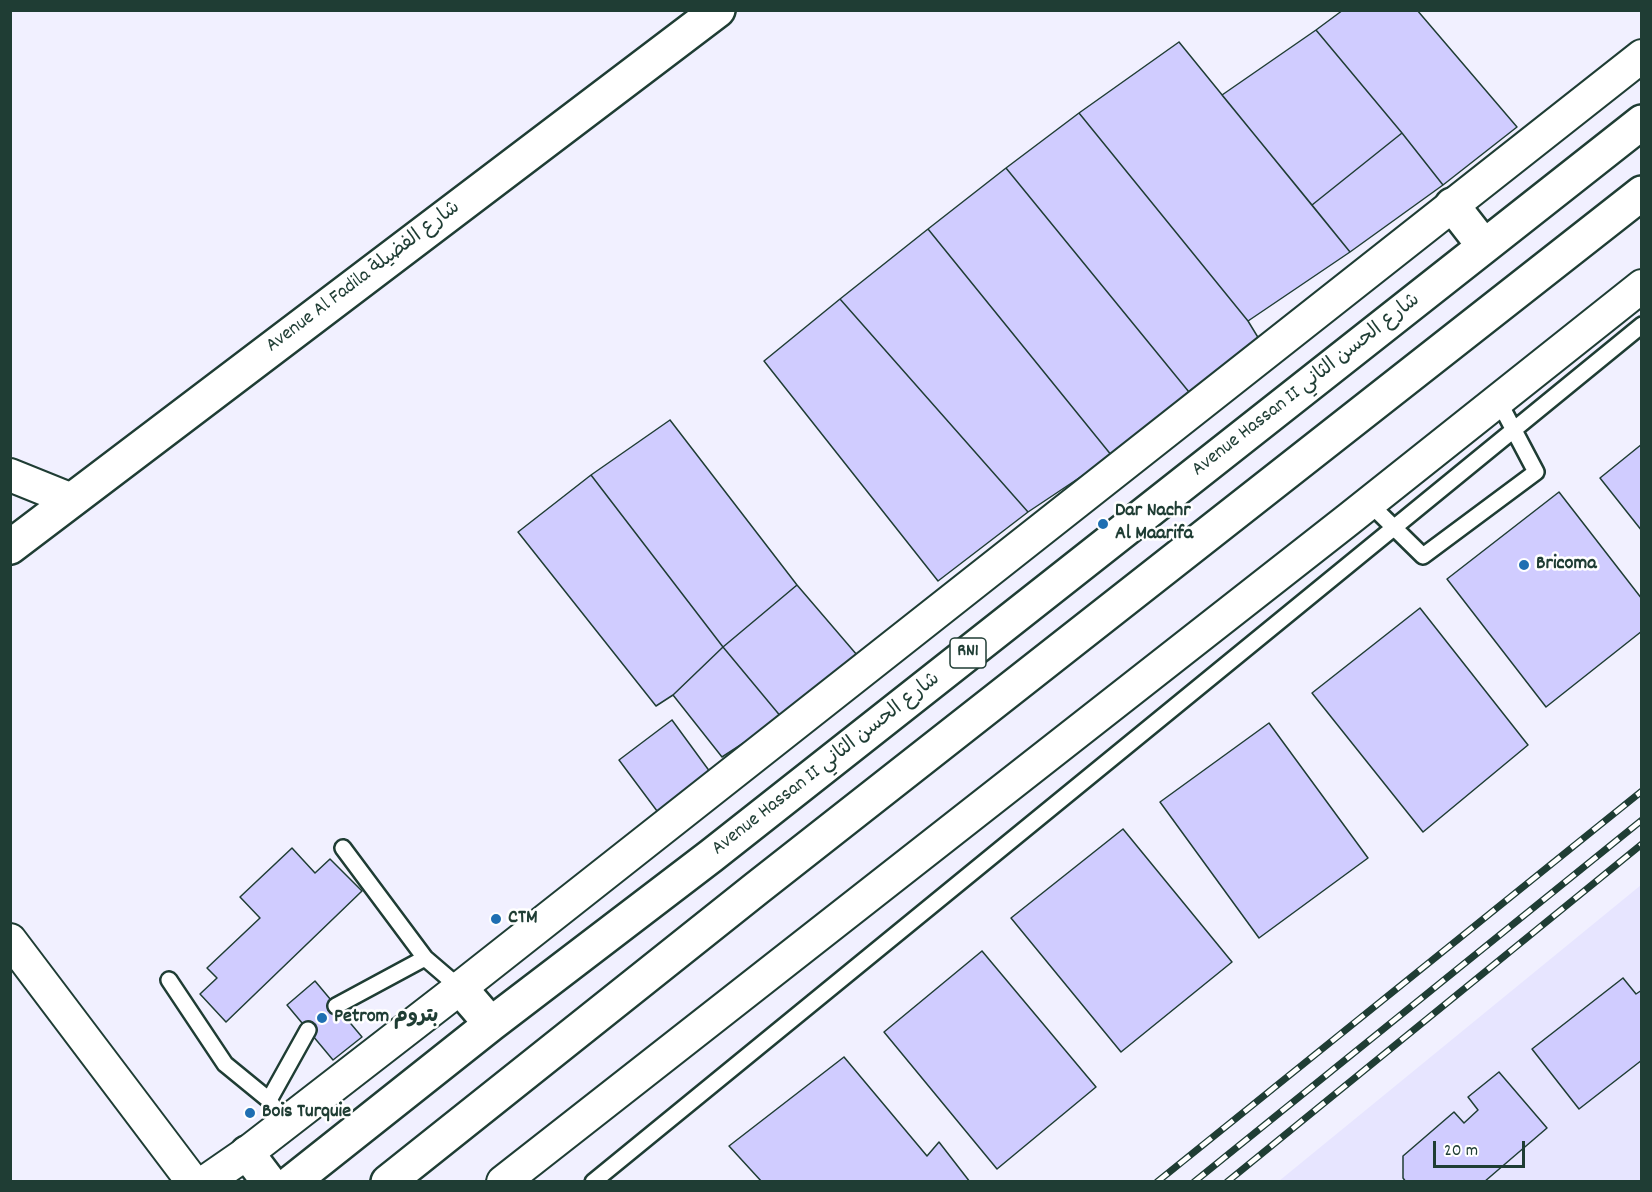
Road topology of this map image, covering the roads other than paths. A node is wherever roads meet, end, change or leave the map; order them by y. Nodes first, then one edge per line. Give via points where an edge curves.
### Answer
1 (718, 10) edge
2 (1641, 56) edge
3 (1641, 122) edge
4 (1641, 193) edge
5 (1452, 206) junction
6 (1484, 246) junction
7 (1641, 286) edge
8 (1641, 325) edge
9 (1498, 400) junction
10 (1514, 430) junction
11 (10, 475) edge
12 (72, 500) junction
13 (1369, 503) junction
14 (1394, 527) junction
15 (10, 546) edge
16 (343, 848) dead end
17 (10, 940) edge
18 (425, 958) junction
19 (169, 980) dead end
20 (460, 988) junction
21 (336, 1006) dead end
22 (491, 1024) junction
23 (308, 1030) dead end
24 (276, 1113) junction
25 (247, 1153) junction
26 (193, 1182) edge
27 (205, 1182) edge
28 (269, 1182) edge
29 (292, 1182) edge
30 (388, 1182) edge
31 (503, 1182) edge
32 (593, 1182) edge

1 - 12 main road, Avenue Al Fadila شارع الفضيلة
2 - 5 street
3 - 6 main road, Avenue Hassan II شارع الحسن الثاني / RN1
4 - 30 main road
5 - 6 main road
5 - 20 street
6 - 22 main road, Avenue Hassan II شارع الحسن الثاني / RN1 via 711,856
7 - 9 street
8 - 10 lane
9 - 10 lane
9 - 13 street
10 - 14 lane
10 - 14 lane via 1536,472 1423,556
11 - 12 street
12 - 15 main road, Avenue Al Fadila شارع الفضيلة
13 - 14 lane
13 - 31 street
14 - 32 lane
16 - 18 lane
17 - 26 street
18 - 20 lane
18 - 21 lane
19 - 24 lane via 225,1064
20 - 22 main road
20 - 24 street
22 - 29 main road, Avenue Hassan II شارع الحسن الثاني / RN1
23 - 24 lane
24 - 25 street
25 - 27 street
25 - 28 main road

